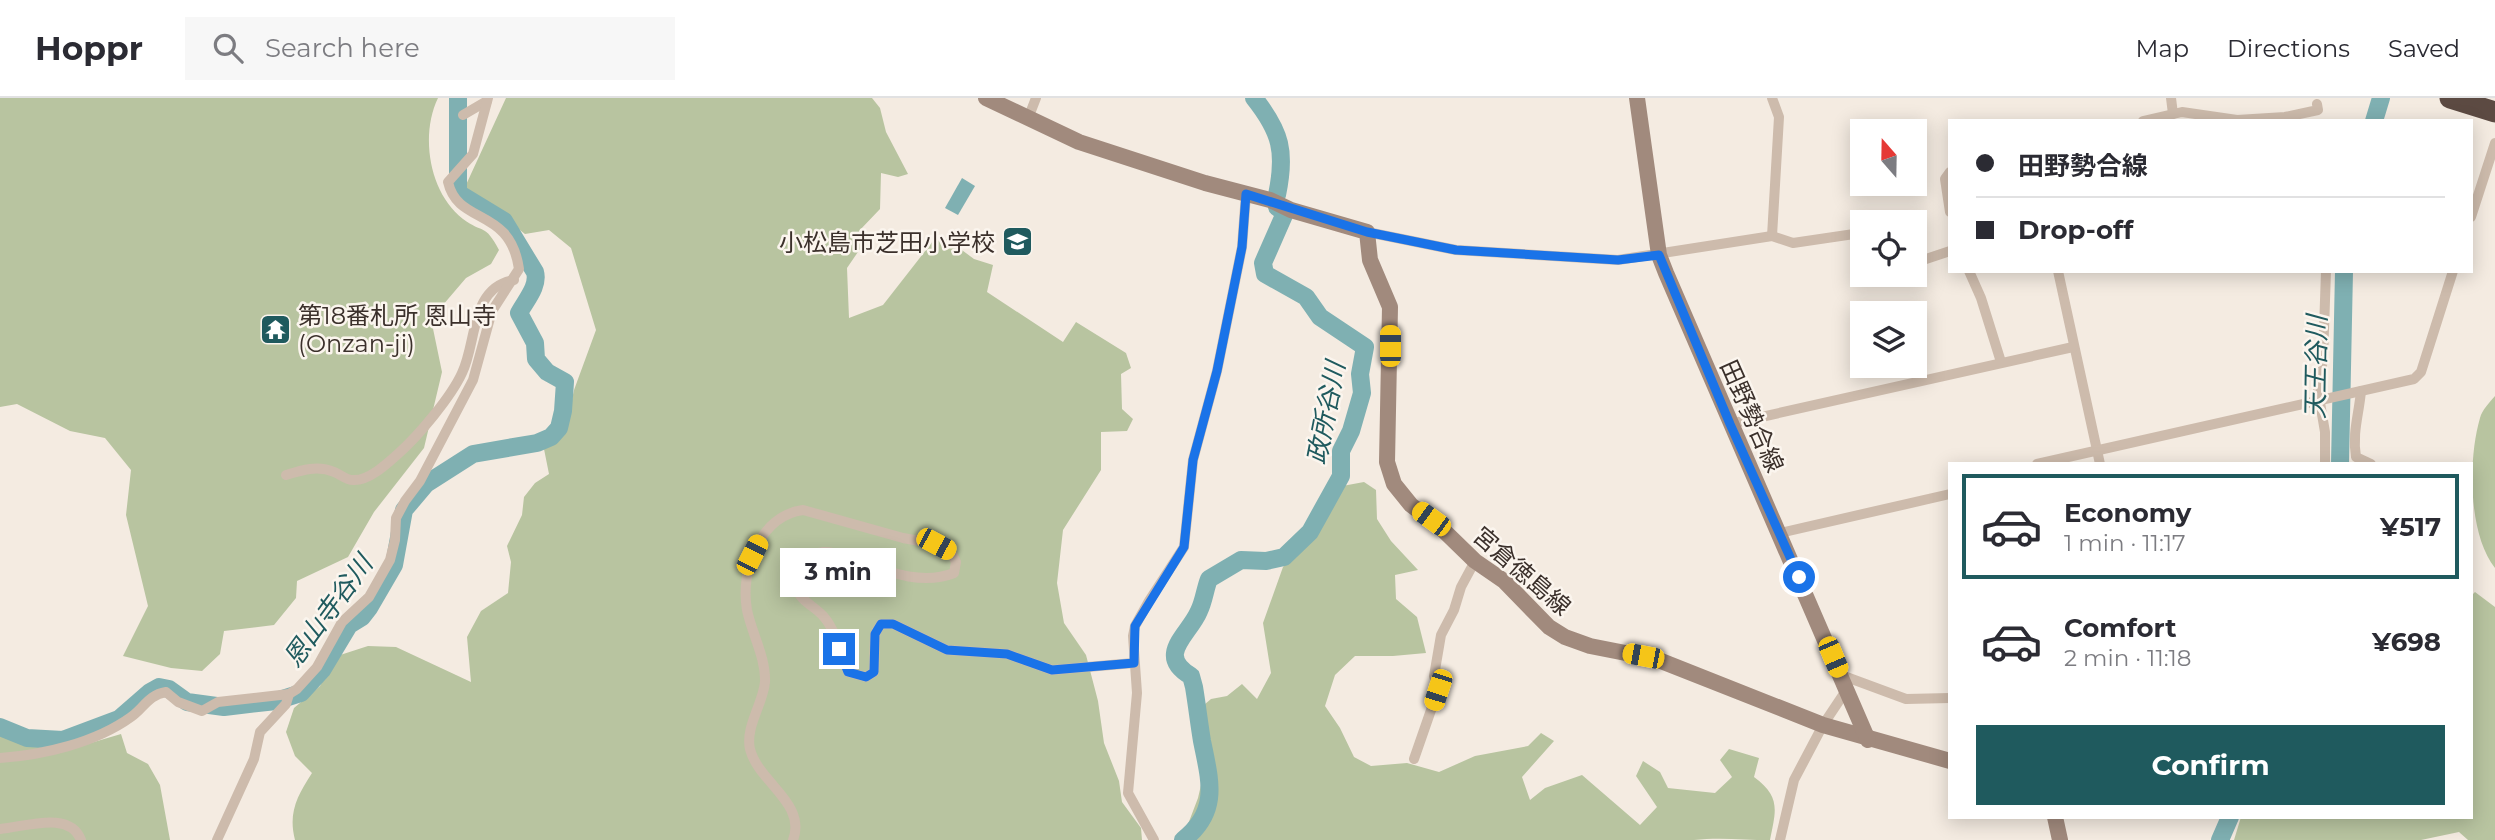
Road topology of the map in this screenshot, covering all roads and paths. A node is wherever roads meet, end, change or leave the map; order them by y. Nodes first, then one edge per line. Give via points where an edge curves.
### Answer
1 (986, 98) edge
2 (1036, 98) edge
3 (1637, 98) edge
4 (1772, 98) edge
5 (2171, 98) edge
6 (2450, 98) edge
7 (488, 99) edge
8 (2317, 104) dead end
9 (2495, 112) edge
10 (2173, 114) junction
11 (463, 115) dead end
12 (1029, 116) junction
13 (2298, 118) edge
14 (2152, 119) edge
15 (2229, 119) edge
16 (2268, 119) edge
17 (2495, 143) edge
18 (1948, 175) edge
19 (1246, 194) junction
20 (1948, 199) edge
21 (2473, 211) edge
22 (1367, 232) junction
23 (1850, 235) edge
24 (1772, 236) junction
25 (1948, 252) edge
26 (1659, 255) junction
27 (1927, 259) edge
28 (1970, 273) edge
29 (2058, 273) edge
30 (2326, 273) edge
31 (2452, 273) edge
32 (514, 280) junction
33 (2073, 347) junction
34 (2001, 362) junction
35 (2359, 392) junction
36 (2322, 400) junction
37 (1730, 424) junction
38 (2097, 450) junction
39 (2046, 462) edge
40 (2100, 462) edge
41 (2325, 462) edge
42 (2367, 462) edge
43 (286, 475) dead end
44 (1948, 494) edge
45 (1780, 533) junction
46 (1475, 561) junction
47 (1134, 663) junction
48 (1844, 682) junction
49 (289, 694) junction
50 (1948, 698) edge
51 (1823, 725) junction
52 (1868, 740) junction
53 (0, 758) edge
54 (1414, 759) dead end
55 (1948, 760) edge
56 (2055, 819) edge
57 (0, 829) edge
58 (81, 840) edge
59 (218, 840) edge
60 (793, 840) edge
61 (1154, 840) edge
62 (1780, 840) edge
63 (2060, 840) edge

1 - 12 main road
2 - 12 street
3 - 26 main road, 田野勢合線
4 - 24 street via 1779,117
5 - 10 street
6 - 9 highway
7 - 11 street
7 - 32 street via 473,154 448,182 461,206 499,226 511,240 519,269
8 - 13 street via 2318,110
10 - 14 street
10 - 15 street
12 - 19 main road via 1079,142
13 - 16 street
17 - 21 street
18 - 20 street
19 - 22 main road
19 - 47 street via 1242,247 1193,460 1184,547 1135,626
22 - 26 street via 1456,250 1597,259
22 - 46 main road, 宮倉徳島線 via 1370,260 1390,307 1387,453 1391,473 1403,497
23 - 24 street via 1793,243
24 - 26 street
25 - 27 street
26 - 37 main road, 田野勢合線
28 - 34 street
29 - 33 street
30 - 36 street
31 - 35 street via 2421,372 2414,379
32 - 43 street via 493,289 473,326 463,372 426,426 398,454 368,476 354,480 320,468
32 - 49 street via 492,311 473,380 396,518 390,560 369,597 333,635 307,682
33 - 34 street
33 - 38 street
34 - 37 street
35 - 36 street
35 - 42 street via 2354,447 2356,457
36 - 38 street
36 - 41 street
37 - 45 main road, 田野勢合線
38 - 39 street
38 - 40 street
44 - 45 street
45 - 48 main road, 田野勢合線
46 - 51 main road, 宮倉徳島線 via 1565,637 1656,659
46 - 54 street via 1441,635 1434,676 1438,690
47 - 60 street via 1052,670 1007,654 947,650 893,624 881,624 875,634 874,672 866,677 853,675 830,625 804,601 795,584 806,558 835,553 888,572 939,579 954,573 956,562 951,552 936,544 792,511 770,526 752,555 746,606 765,676 749,746 756,767 789,806 796,821
47 - 61 street via 1137,693 1128,793
48 - 50 street via 1906,699
48 - 51 street
48 - 52 main road, 田野勢合線
49 - 53 street via 218,702 202,710 185,706 166,692 149,698 131,717 84,740
49 - 59 street via 286,704 260,732 254,759
51 - 52 main road, 宮倉徳島線
51 - 62 street via 1794,780
52 - 55 main road, 宮倉徳島線
56 - 63 main road
57 - 58 street via 70,824

